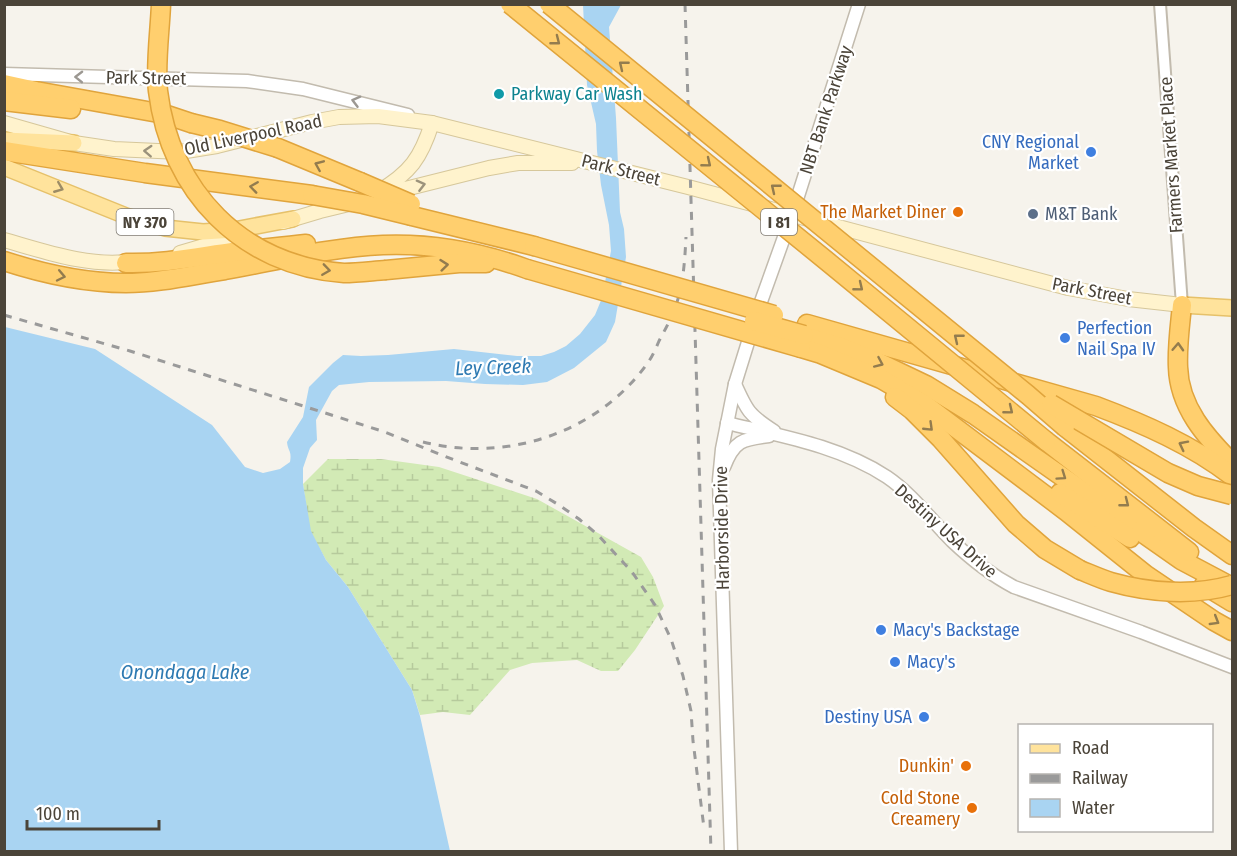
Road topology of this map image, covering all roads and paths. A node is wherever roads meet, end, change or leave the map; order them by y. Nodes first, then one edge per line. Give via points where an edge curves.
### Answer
1 (161, 4) edge
2 (510, 4) edge
3 (549, 4) edge
4 (859, 4) edge
5 (1160, 4) edge
6 (4, 74) edge
7 (4, 84) edge
8 (4, 101) edge
9 (4, 123) edge
10 (191, 123) junction
11 (432, 123) junction
12 (4, 140) edge
13 (74, 143) junction
14 (4, 150) edge
15 (593, 164) junction
16 (4, 167) edge
17 (362, 191) junction
18 (411, 210) junction
19 (792, 215) junction
20 (293, 219) junction
21 (4, 240) edge
22 (530, 257) junction
23 (4, 261) edge
24 (126, 263) junction
25 (1182, 305) junction
26 (1233, 308) edge
27 (804, 336) junction
28 (850, 365) junction
29 (1003, 376) junction
30 (735, 384) junction
31 (727, 423) junction
32 (961, 431) junction
33 (780, 435) junction
34 (1233, 463) edge
35 (1233, 476) edge
36 (719, 480) junction
37 (1233, 495) edge
38 (1233, 555) edge
39 (1233, 584) edge
40 (1233, 603) edge
41 (1233, 631) edge
42 (1233, 667) edge
43 (731, 852) edge

1 -> 22 highway, bridge via 157,71 164,124 173,153 200,200 230,229 284,260 345,273
2 -> 39 highway, I 81, bridge via 1046,441
29 -> 3 highway, I 81, bridge
4 - 19 street, NBT Bank Parkway
5 - 25 street, Farmers Market Place
11 -> 6 street, Park Street via 333,95 254,82
7 - 10 highway via 164,114
8 - 10 highway
9 - 13 main road, Old Liverpool Road
17 -> 10 highway, bridge via 279,148
11 -> 13 main road, Old Liverpool Road / NY 370 via 378,116 339,117 180,152
11 - 15 main road, Park Street / NY 370
11 - 17 main road, NY 370 via 408,170 394,182
12 - 13 main road, NY 370
18 -> 14 highway, bridge
17 -> 15 main road, NY 370 via 518,163
15 - 19 main road, Park Street / NY 370
16 -> 20 main road, NY 370 via 165,228 234,230
17 - 18 highway, bridge
17 - 20 main road, NY 370
18 - 22 highway via 501,237
19 - 25 main road, Park Street / NY 370 via 1068,288
19 - 30 street, Harborside Drive
20 - 24 main road via 191,250
21 - 24 main road via 57,256
23 -> 22 highway via 69,278 126,283 384,245 435,246 502,260
22 - 24 highway via 468,241 412,234 375,235 180,261
22 - 27 highway, bridge
25 - 26 main road, Park Street / NY 370
34 -> 25 highway via 1203,432 1185,402 1178,370
27 - 28 highway via 821,354
35 -> 27 highway via 1193,449 1096,406
27 -> 39 highway via 853,352 926,385 1181,560
28 - 32 highway via 924,404
28 -> 39 highway, bridge via 912,410 1016,524 1045,549 1080,570 1110,582 1161,591 1190,592
29 - 37 highway, bridge via 1168,473
29 - 38 highway, I 81, bridge
30 - 31 street, Harborside Drive
30 - 33 street via 752,416
31 - 33 street, Destiny USA Drive
31 - 36 street, Harborside Drive
32 - 40 highway
32 -> 41 highway via 1146,575
33 - 36 street via 750,438 737,444 728,455
33 - 42 street, Destiny USA Drive via 838,452 888,478 952,541 1000,580
36 - 43 street, Harborside Drive

